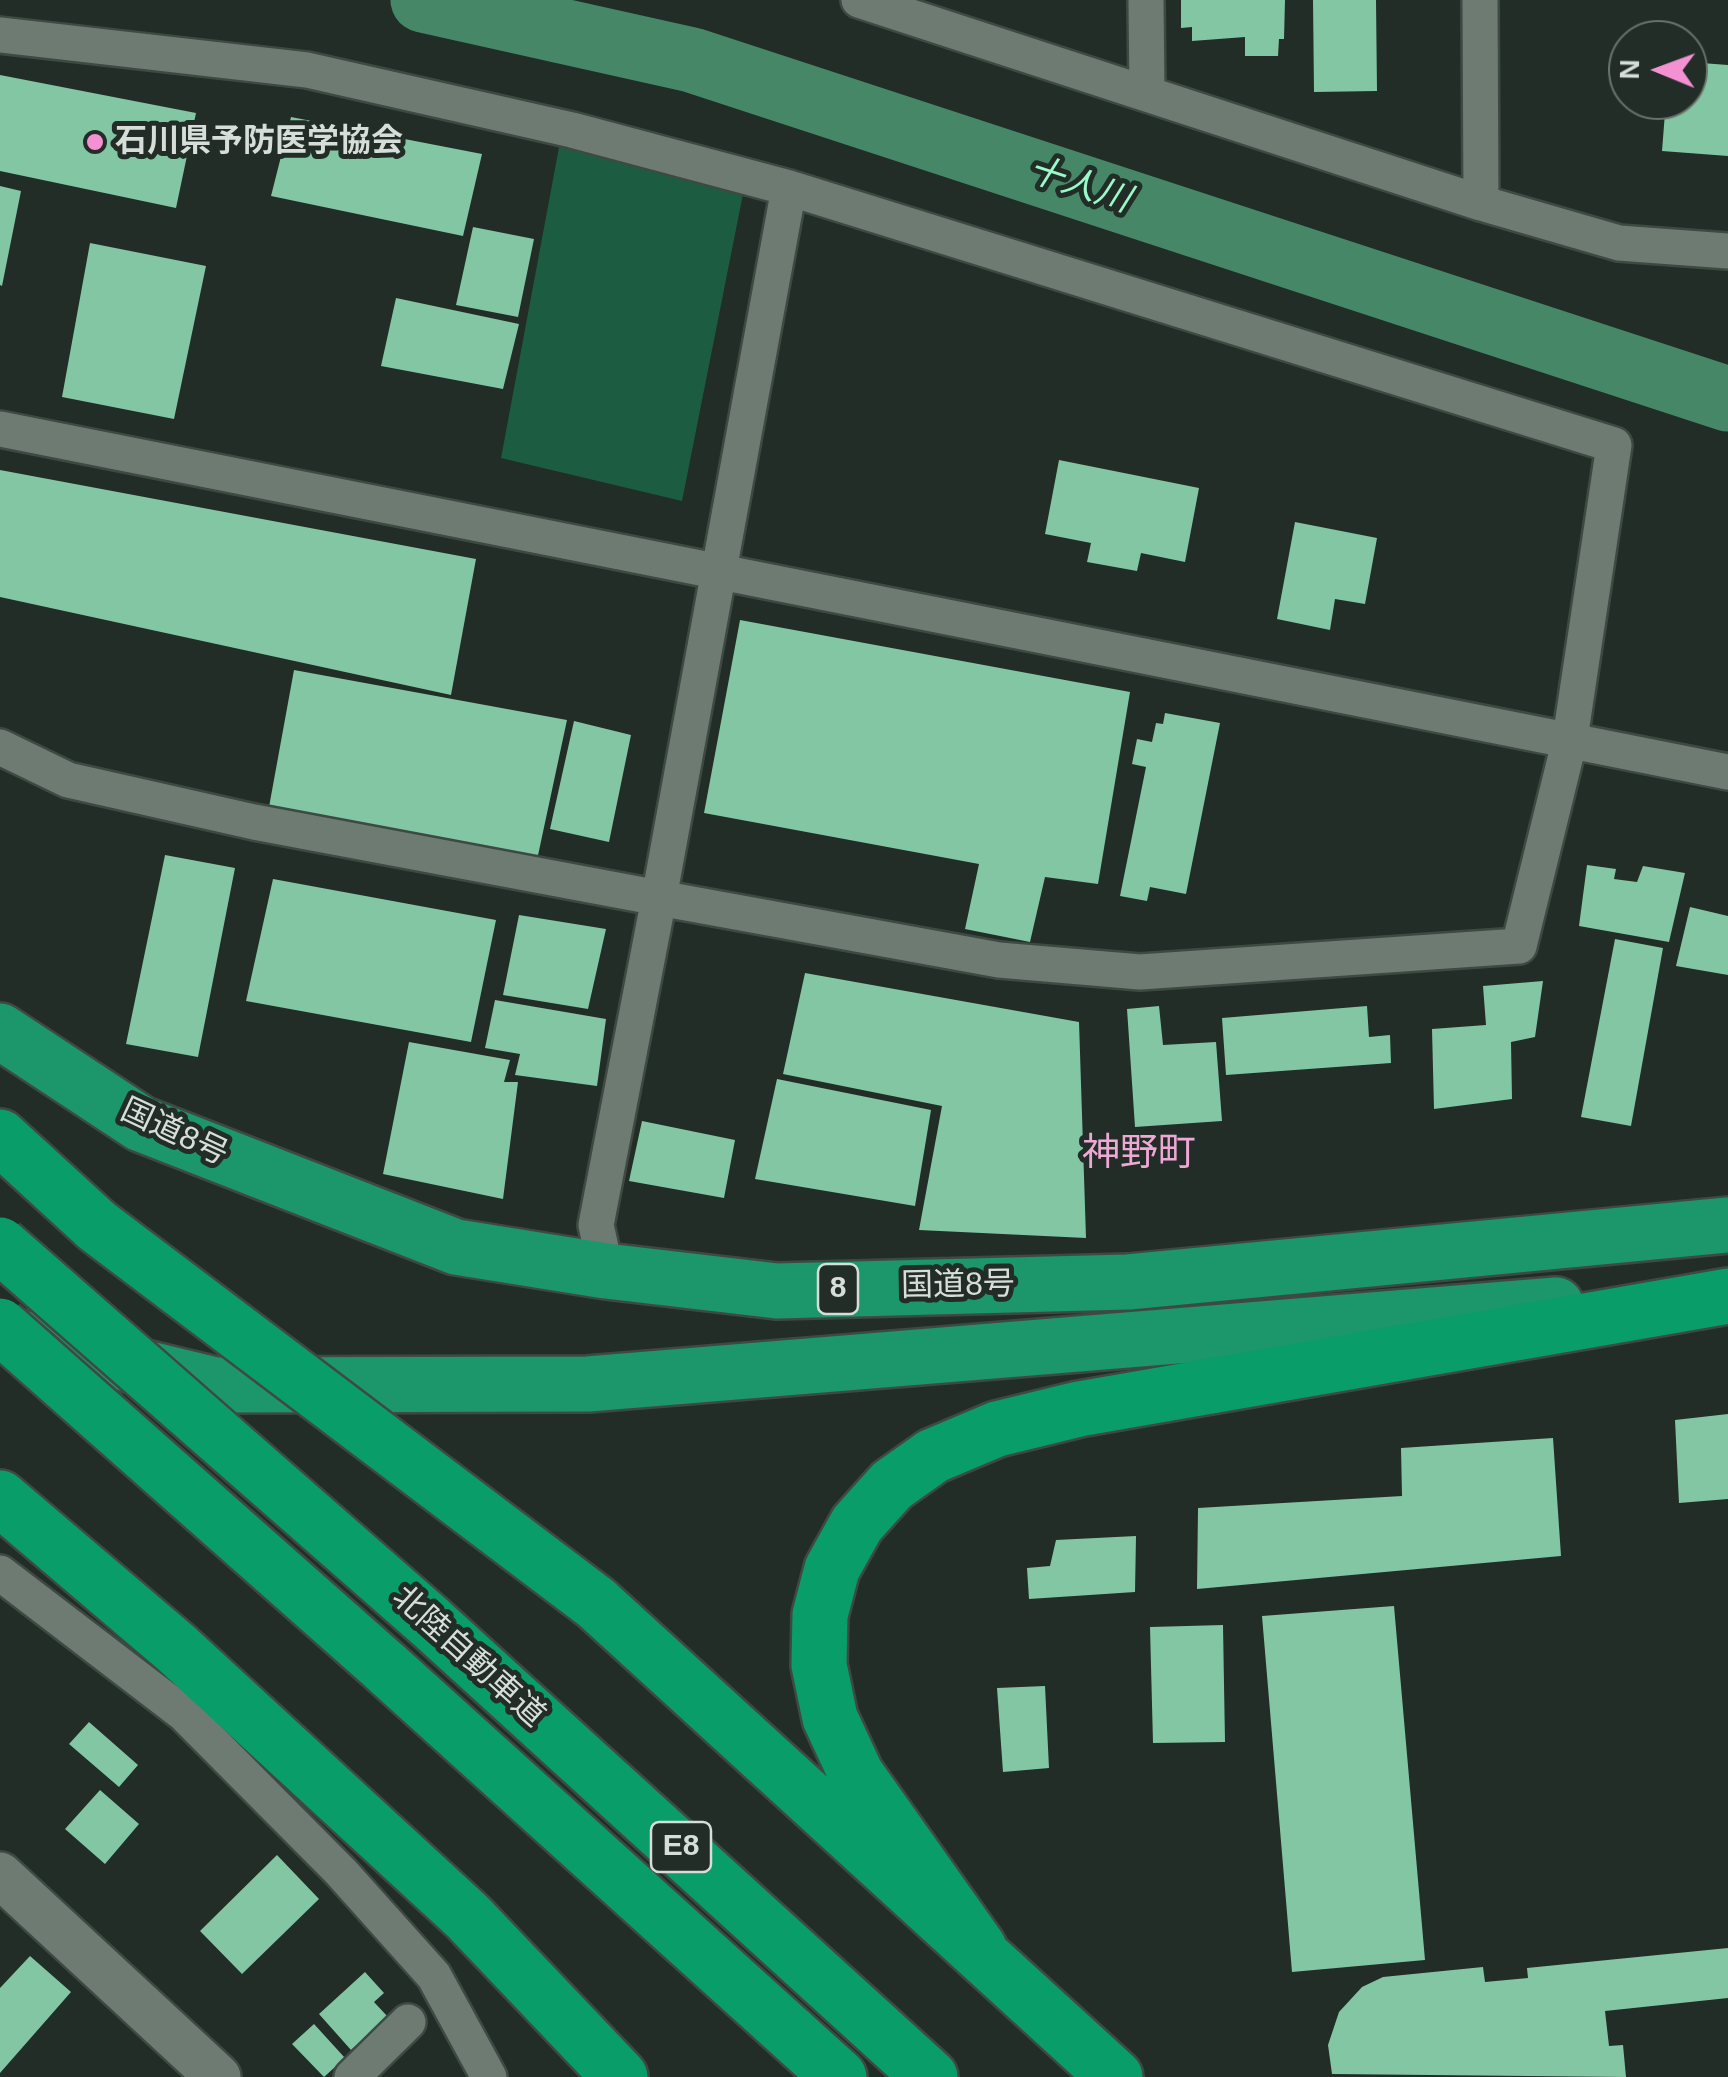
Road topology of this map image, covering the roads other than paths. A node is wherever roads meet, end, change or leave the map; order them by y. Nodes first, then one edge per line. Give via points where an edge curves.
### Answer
1 (859, 0) edge
2 (1146, 0) edge
3 (1480, 0) edge
4 (0, 35) edge
5 (1147, 92) junction
6 (789, 188) junction
7 (1480, 203) junction
8 (1728, 251) edge
9 (0, 429) edge
10 (720, 569) junction
11 (1570, 740) junction
12 (0, 748) edge
13 (1728, 772) edge
14 (659, 898) junction
15 (0, 1032) edge
16 (0, 1137) edge
17 (0, 1155) edge
18 (1728, 1225) edge
19 (97, 1226) junction
20 (0, 1245) edge
21 (606, 1271) junction
22 (1728, 1294) edge
23 (0, 1330) edge
24 (0, 1498) edge
25 (0, 1573) edge
26 (0, 1875) edge
27 (979, 1948) junction
28 (408, 2022) dead end
29 (207, 2073) edge
30 (352, 2077) edge
31 (489, 2077) edge
32 (620, 2077) edge
33 (839, 2077) edge
34 (930, 2077) edge
35 (1115, 2077) edge

1 - 5 street
2 - 5 street
3 - 7 street
4 - 6 street via 307,70
5 - 7 street
6 - 10 street
6 - 11 street via 1614,446
7 - 8 street via 1619,243
9 - 10 street
10 - 11 street
10 - 14 street
11 - 13 street
11 - 14 street via 1519,946 1140,972 998,960
12 - 14 street via 68,780
14 - 21 street via 596,1226
15 - 21 highway, 国道8号 / 8 via 141,1124 456,1247
16 - 19 highway
17 - 19 highway
18 - 21 highway, 国道8号 / 8 via 1128,1282 777,1291
19 - 27 highway, bridge via 596,1603
20 - 34 highway, 北陸自動車道 / E8, bridge via 429,1622
22 - 23 highway, 国道8号 / 8 via 588,1384 215,1385
22 - 27 highway via 1080,1409 997,1430 933,1456 892,1485 857,1524 832,1569 820,1615 819,1665 830,1718 856,1774
23 - 33 highway, 北陸自動車道 / E8, bridge via 384,1664
24 - 32 highway via 176,1648 468,1917
25 - 31 street via 183,1713 341,1872 434,1976
26 - 29 street
27 - 35 highway
28 - 30 street

